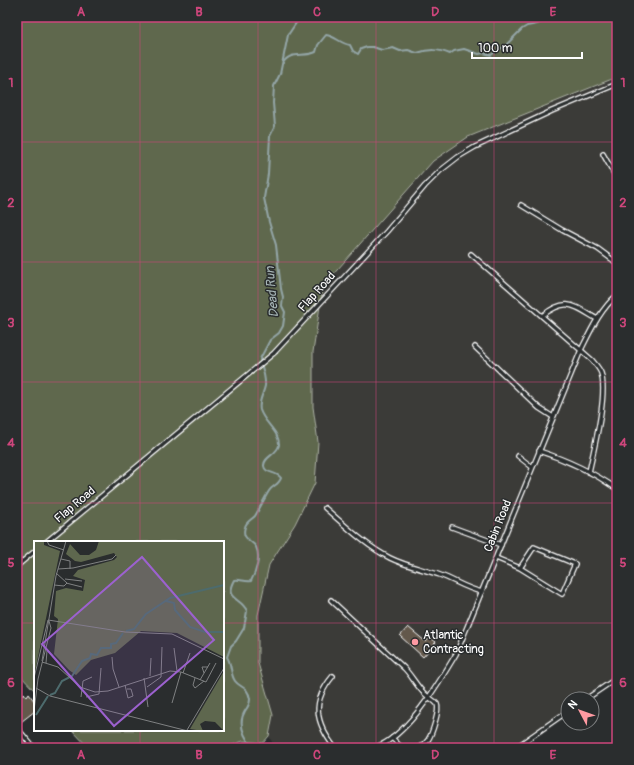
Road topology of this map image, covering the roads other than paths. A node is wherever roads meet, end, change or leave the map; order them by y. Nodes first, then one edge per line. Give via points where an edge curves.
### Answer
1 (617, 84) edge
2 (603, 154) dead end
3 (617, 179) edge
4 (521, 205) dead end
5 (471, 254) dead end
6 (617, 263) edge
7 (617, 295) edge
8 (542, 316) junction
9 (597, 319) junction
10 (475, 347) dead end
11 (581, 350) junction
12 (553, 417) junction
13 (539, 451) junction
14 (518, 456) dead end
15 (532, 467) junction
16 (589, 472) junction
17 (617, 489) edge
18 (325, 508) dead end
19 (452, 527) dead end
20 (47, 541) edge
21 (501, 545) junction
22 (34, 552) edge
23 (496, 558) junction
24 (17, 566) edge
25 (520, 568) junction
26 (482, 592) junction
27 (331, 600) dead end
28 (334, 676) dead end
29 (617, 678) edge
30 (598, 691) edge
31 (428, 697) junction
32 (560, 717) edge
33 (17, 728) edge
34 (392, 738) junction
35 (34, 748) edge
36 (335, 748) edge
37 (374, 748) edge
38 (402, 748) edge
39 (419, 748) edge
40 (515, 748) edge

1 - 20 lane, Flap Road via 531,120 475,147 450,163 425,186 388,231 265,361
2 - 3 lane
4 - 6 lane via 598,249
5 - 8 lane
7 - 9 lane, Cabin Road
8 - 9 lane via 550,310 568,304
8 - 11 lane
9 - 11 lane, Cabin Road
10 - 12 lane via 539,408
11 - 12 lane, Cabin Road
11 - 16 lane via 597,366 602,383 602,404
12 - 13 lane, Cabin Road
13 - 15 lane, Cabin Road
13 - 16 lane
14 - 15 lane
15 - 21 lane, Cabin Road
16 - 17 lane
18 - 26 lane via 371,547 391,559
19 - 21 lane
21 - 23 lane, Cabin Road
22 - 24 lane
23 - 25 lane
23 - 26 lane, Cabin Road
25 - 25 lane via 562,594 574,564 534,547
26 - 31 lane, Cabin Road via 456,654
27 - 31 lane via 404,668
28 - 36 lane via 321,696 318,718
29 - 30 lane
31 - 34 lane, Cabin Road via 414,716
31 - 39 lane via 436,704 437,711 432,733
32 - 40 lane
33 - 35 lane
34 - 37 lane, Cabin Road
34 - 38 lane

